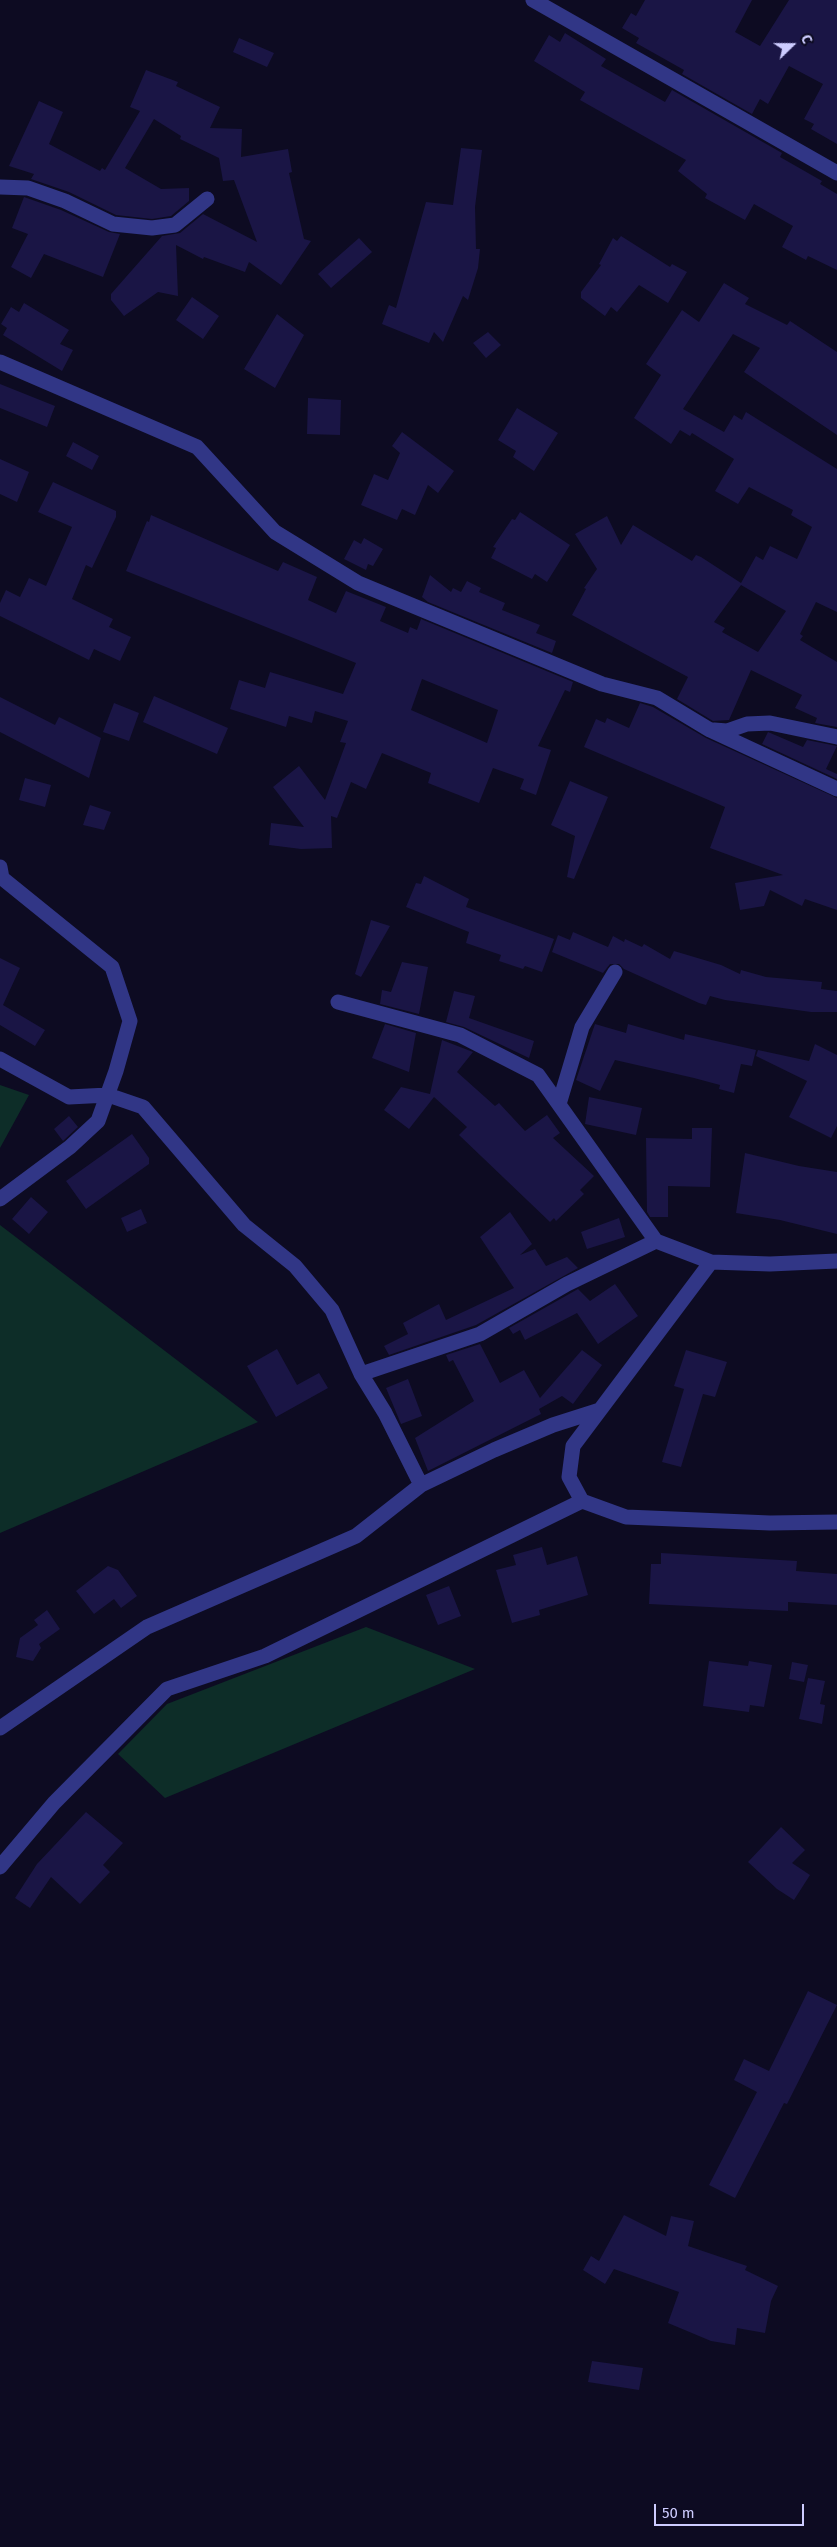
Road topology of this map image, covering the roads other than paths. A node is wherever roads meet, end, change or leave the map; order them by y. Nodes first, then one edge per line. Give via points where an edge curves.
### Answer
1 (533, 0) edge
2 (837, 173) edge
3 (0, 187) edge
4 (207, 199) dead end
5 (0, 362) edge
6 (710, 730) junction
7 (837, 737) edge
8 (837, 789) edge
9 (0, 867) edge
10 (616, 972) dead end
11 (338, 1002) dead end
12 (0, 1058) edge
13 (108, 1095) junction
14 (559, 1104) junction
15 (0, 1199) edge
16 (656, 1241) junction
17 (837, 1260) edge
18 (711, 1262) junction
19 (361, 1374) junction
20 (600, 1410) junction
21 (421, 1485) junction
22 (582, 1502) junction
23 (837, 1522) edge
24 (0, 1728) edge
25 (0, 1867) edge

1 - 2 street
3 - 4 street via 28,188 65,200 113,224 152,228 175,225
5 - 6 street via 197,447 275,532 358,583 602,684 657,698
6 - 7 street via 728,731 748,724 770,723
6 - 8 street
9 - 13 street via 2,878 112,967 130,1021
10 - 14 street via 582,1027
11 - 14 street via 460,1035 538,1075
12 - 13 street via 69,1097
13 - 15 street via 98,1121 70,1147
13 - 19 street via 143,1107 244,1225 295,1266 332,1310
14 - 16 street
16 - 18 street
16 - 19 street via 567,1284 480,1334
17 - 18 street via 770,1264
18 - 20 street
19 - 21 street via 385,1413
20 - 21 street via 528,1436
20 - 22 street via 573,1446 569,1477
21 - 24 street via 356,1536 147,1627
22 - 23 street via 626,1517 770,1523
22 - 25 street via 265,1656 167,1689 54,1803

